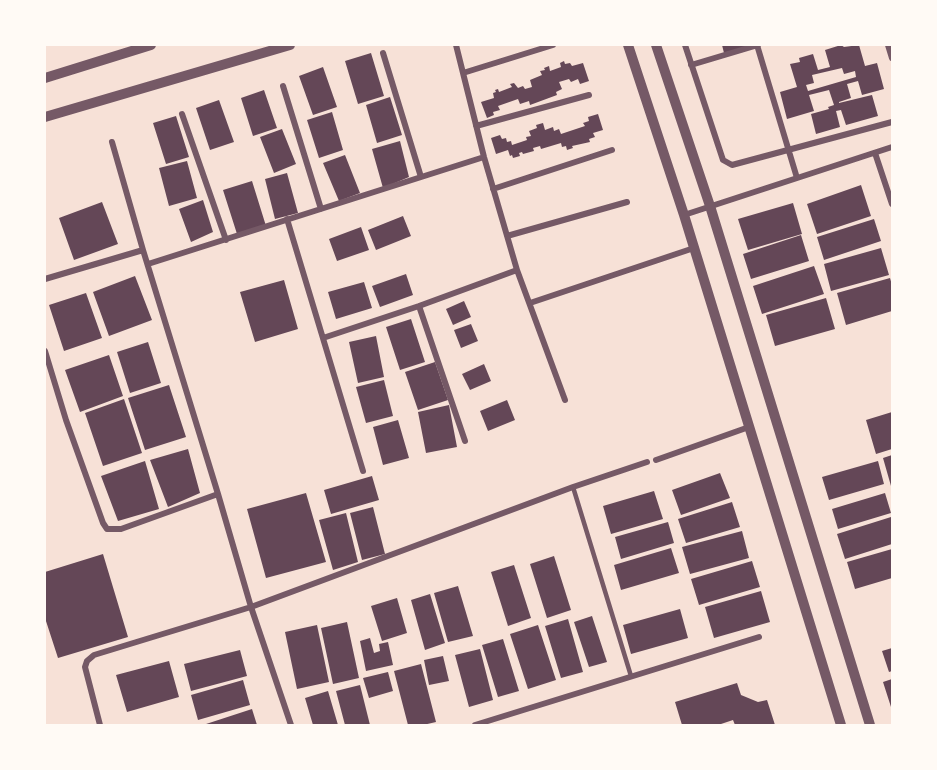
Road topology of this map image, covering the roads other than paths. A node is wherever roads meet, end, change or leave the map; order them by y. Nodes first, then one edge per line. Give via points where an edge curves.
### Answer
1 (151, 45) edge
2 (290, 45) edge
3 (456, 45) edge
4 (553, 45) edge
5 (628, 45) edge
6 (657, 45) edge
7 (685, 45) edge
8 (758, 45) edge
9 (888, 45) edge
10 (383, 53) dead end
11 (892, 58) edge
12 (691, 65) junction
13 (463, 73) junction
14 (45, 78) edge
15 (283, 86) dead end
16 (589, 95) dead end
17 (182, 114) dead end
18 (45, 117) edge
19 (892, 122) edge
20 (476, 126) junction
21 (112, 142) dead end
22 (892, 147) edge
23 (612, 150) dead end
24 (789, 152) junction
25 (875, 153) junction
26 (484, 157) junction
27 (421, 177) junction
28 (797, 178) junction
29 (493, 189) junction
30 (627, 202) dead end
31 (892, 204) edge
32 (710, 206) junction
33 (321, 209) junction
34 (684, 215) junction
35 (287, 219) junction
36 (507, 236) junction
37 (226, 240) junction
38 (694, 248) junction
39 (143, 250) junction
40 (148, 264) junction
41 (517, 270) junction
42 (45, 279) edge
43 (530, 303) junction
44 (420, 306) junction
45 (323, 338) junction
46 (45, 351) edge
47 (565, 400) dead end
48 (749, 427) junction
49 (465, 441) dead end
50 (656, 460) dead end
51 (647, 462) dead end
52 (363, 471) dead end
53 (573, 487) junction
54 (218, 494) junction
55 (251, 607) junction
56 (759, 637) dead end
57 (632, 676) junction
58 (100, 725) edge
59 (291, 725) edge
60 (475, 725) edge
61 (841, 725) edge
62 (870, 725) edge

1 - 14 street
2 - 18 street
3 - 13 street
4 - 13 street
5 - 34 street
6 - 32 street
7 - 12 street
8 - 12 street
8 - 24 street
9 - 11 street
10 - 27 street
12 - 24 street via 723,160 732,165
13 - 20 street
15 - 33 street
16 - 20 street
17 - 37 street
19 - 24 street
20 - 26 street
21 - 39 street
22 - 25 street
23 - 29 street
24 - 28 street
25 - 28 street
25 - 31 street
26 - 27 street
26 - 29 street
27 - 33 street
28 - 32 street
29 - 36 street
30 - 36 street
32 - 34 street
32 - 62 street
33 - 35 street
34 - 38 street
35 - 37 street
35 - 45 street
36 - 41 street
37 - 40 street
38 - 43 street
38 - 48 street
39 - 40 street
39 - 42 street
40 - 54 street
41 - 43 street
41 - 44 street
43 - 47 street
44 - 45 street
44 - 49 street
45 - 52 street
46 - 54 street via 69,431 107,530 121,529
48 - 50 street
48 - 61 street
51 - 53 street
53 - 55 street
53 - 57 lane
54 - 55 street
55 - 58 street via 94,655 85,668
55 - 59 street
56 - 57 street
57 - 60 street

